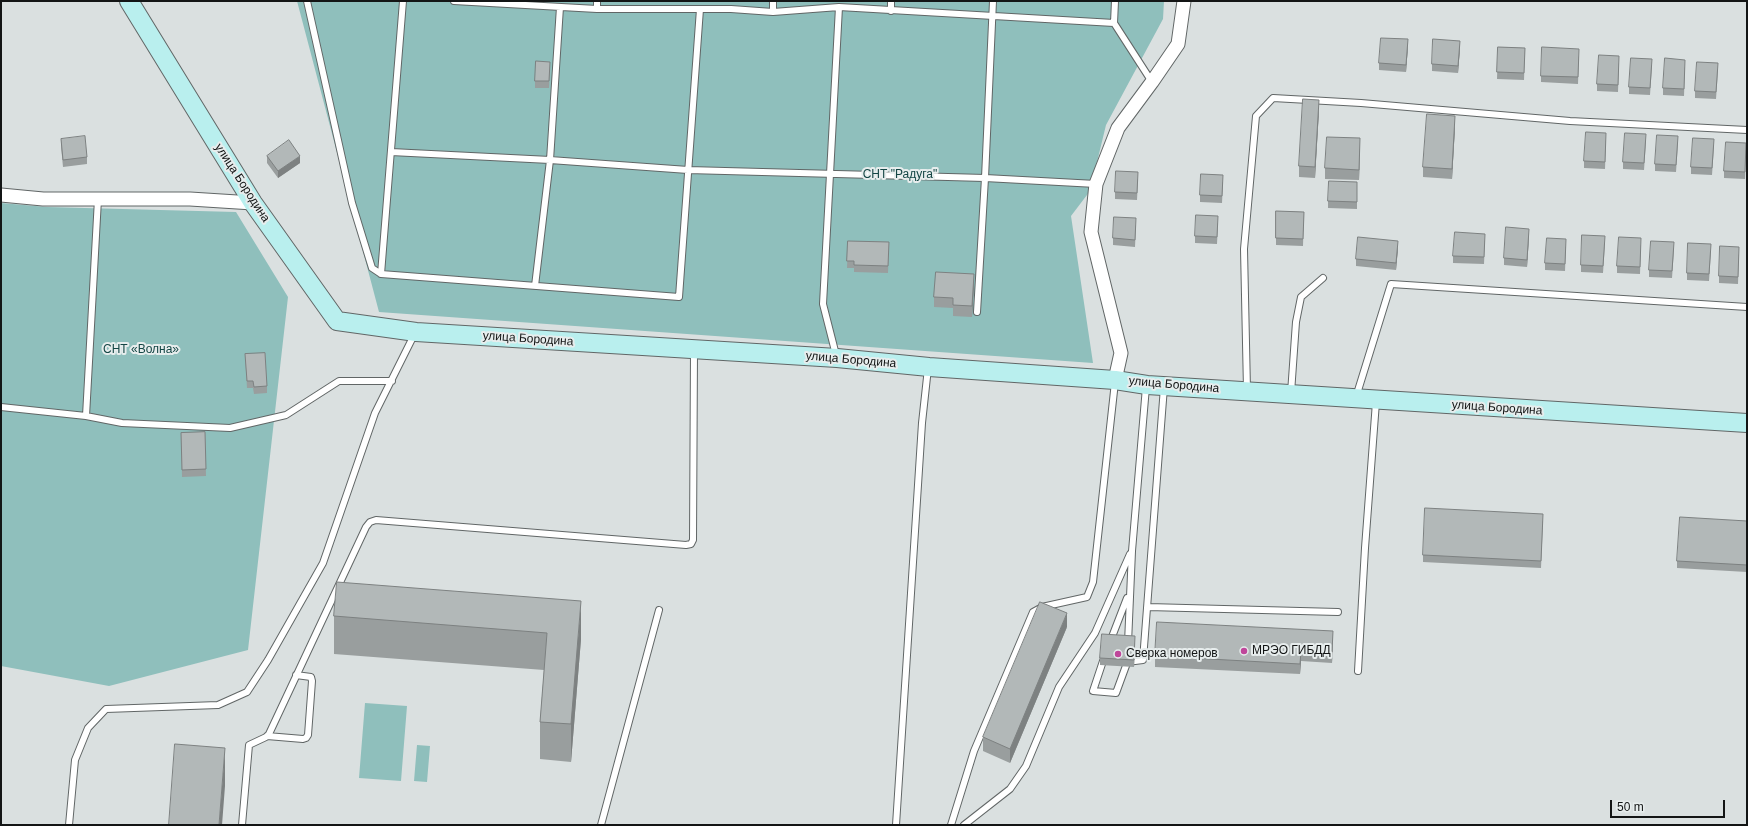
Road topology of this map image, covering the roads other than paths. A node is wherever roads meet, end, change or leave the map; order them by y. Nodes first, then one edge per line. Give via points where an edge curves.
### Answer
1 (129, 1) edge
2 (308, 1) edge
3 (404, 1) edge
4 (454, 1) edge
5 (597, 1) edge
6 (773, 1) edge
7 (891, 1) edge
8 (993, 1) edge
9 (1115, 1) edge
10 (1184, 1) edge
11 (560, 7) junction
12 (839, 7) junction
13 (597, 9) junction
14 (700, 9) junction
15 (891, 11) junction
16 (772, 12) junction
17 (993, 15) junction
18 (1114, 23) junction
19 (1152, 82) junction
20 (1747, 130) edge
21 (391, 152) junction
22 (550, 160) junction
23 (688, 170) junction
24 (830, 174) junction
25 (985, 178) junction
26 (1096, 184) junction
27 (1, 195) edge
28 (98, 199) junction
29 (253, 203) junction
30 (381, 274) junction
31 (1323, 278) dead end
32 (535, 286) junction
33 (1747, 307) edge
34 (977, 312) dead end
35 (416, 332) junction
36 (694, 349) junction
37 (836, 358) junction
38 (929, 366) junction
39 (1115, 380) junction
40 (392, 381) junction
41 (1147, 384) junction
42 (1165, 386) junction
43 (1247, 391) junction
44 (1291, 394) junction
45 (1356, 399) junction
46 (1377, 400) junction
47 (1, 407) edge
48 (86, 416) junction
49 (1747, 423) edge
50 (1132, 551) junction
51 (335, 592) junction
52 (343, 592) edge
53 (1129, 593) junction
54 (1148, 607) junction
55 (659, 610) dead end
56 (1338, 612) dead end
57 (1128, 648) edge
58 (1127, 655) edge
59 (1127, 663) junction
60 (1358, 671) dead end
61 (296, 675) junction
62 (267, 736) junction
63 (69, 825) edge
64 (242, 825) edge
65 (601, 825) edge
66 (896, 825) edge
67 (951, 825) edge
68 (964, 825) edge

1 - 29 main road, улица Бородина
2 - 30 lane via 352,203 372,268
3 - 21 lane
4 - 11 lane
5 - 13 lane
6 - 16 lane
7 - 15 lane
8 - 17 lane
9 - 18 lane
10 - 19 street via 1178,44
11 - 13 lane
11 - 22 lane
12 - 15 lane
12 - 16 lane
12 - 24 lane
13 - 14 lane
14 - 16 lane
14 - 23 lane
15 - 17 lane
17 - 18 lane
17 - 25 lane
18 - 19 lane
19 - 26 street via 1118,128
20 - 43 lane via 1570,121 1273,98 1256,116 1244,249
21 - 22 lane
21 - 30 lane
22 - 23 lane
22 - 32 lane
23 - 24 lane
23 - 32 lane via 679,297
24 - 25 lane
24 - 37 lane via 823,304
25 - 26 lane
25 - 34 lane
26 - 39 street via 1091,232 1121,353
27 - 28 street via 43,199
28 - 29 street via 190,199
28 - 48 lane
29 - 35 main road, улица Бородина via 337,321
30 - 32 lane
31 - 44 lane via 1301,297 1296,322
33 - 45 lane via 1391,284
35 - 36 main road, улица Бородина
35 - 40 lane
36 - 37 main road, улица Бородина
36 - 51 lane via 691,544 376,520 366,527
37 - 38 main road, улица Бородина
38 - 39 main road, улица Бородина
38 - 66 lane via 922,423
39 - 41 main road, улица Бородина
39 - 67 lane via 1093,582 1087,597 1042,607 1033,612 974,752
40 - 48 lane via 339,381 286,415 230,428 122,423
40 - 63 lane via 375,412 322,563 248,692 218,705 106,709 88,728 75,760
41 - 42 main road, улица Бородина
41 - 50 lane
42 - 43 main road, улица Бородина
42 - 54 lane
43 - 44 main road, улица Бородина
44 - 45 main road, улица Бородина
45 - 46 main road, улица Бородина
46 - 49 main road, улица Бородина
46 - 60 lane
47 - 48 lane
50 - 53 lane
50 - 68 lane via 1095,633 1059,687 1026,766 1010,789
51 - 52 lane
51 - 61 lane
53 - 57 lane
53 - 59 lane via 1093,691 1116,693
54 - 56 lane
54 - 59 lane via 1143,660
55 - 65 lane
58 - 59 lane
61 - 62 lane
61 - 62 lane via 311,677 312,681 308,735 303,739
62 - 64 lane via 251,743 248,748

